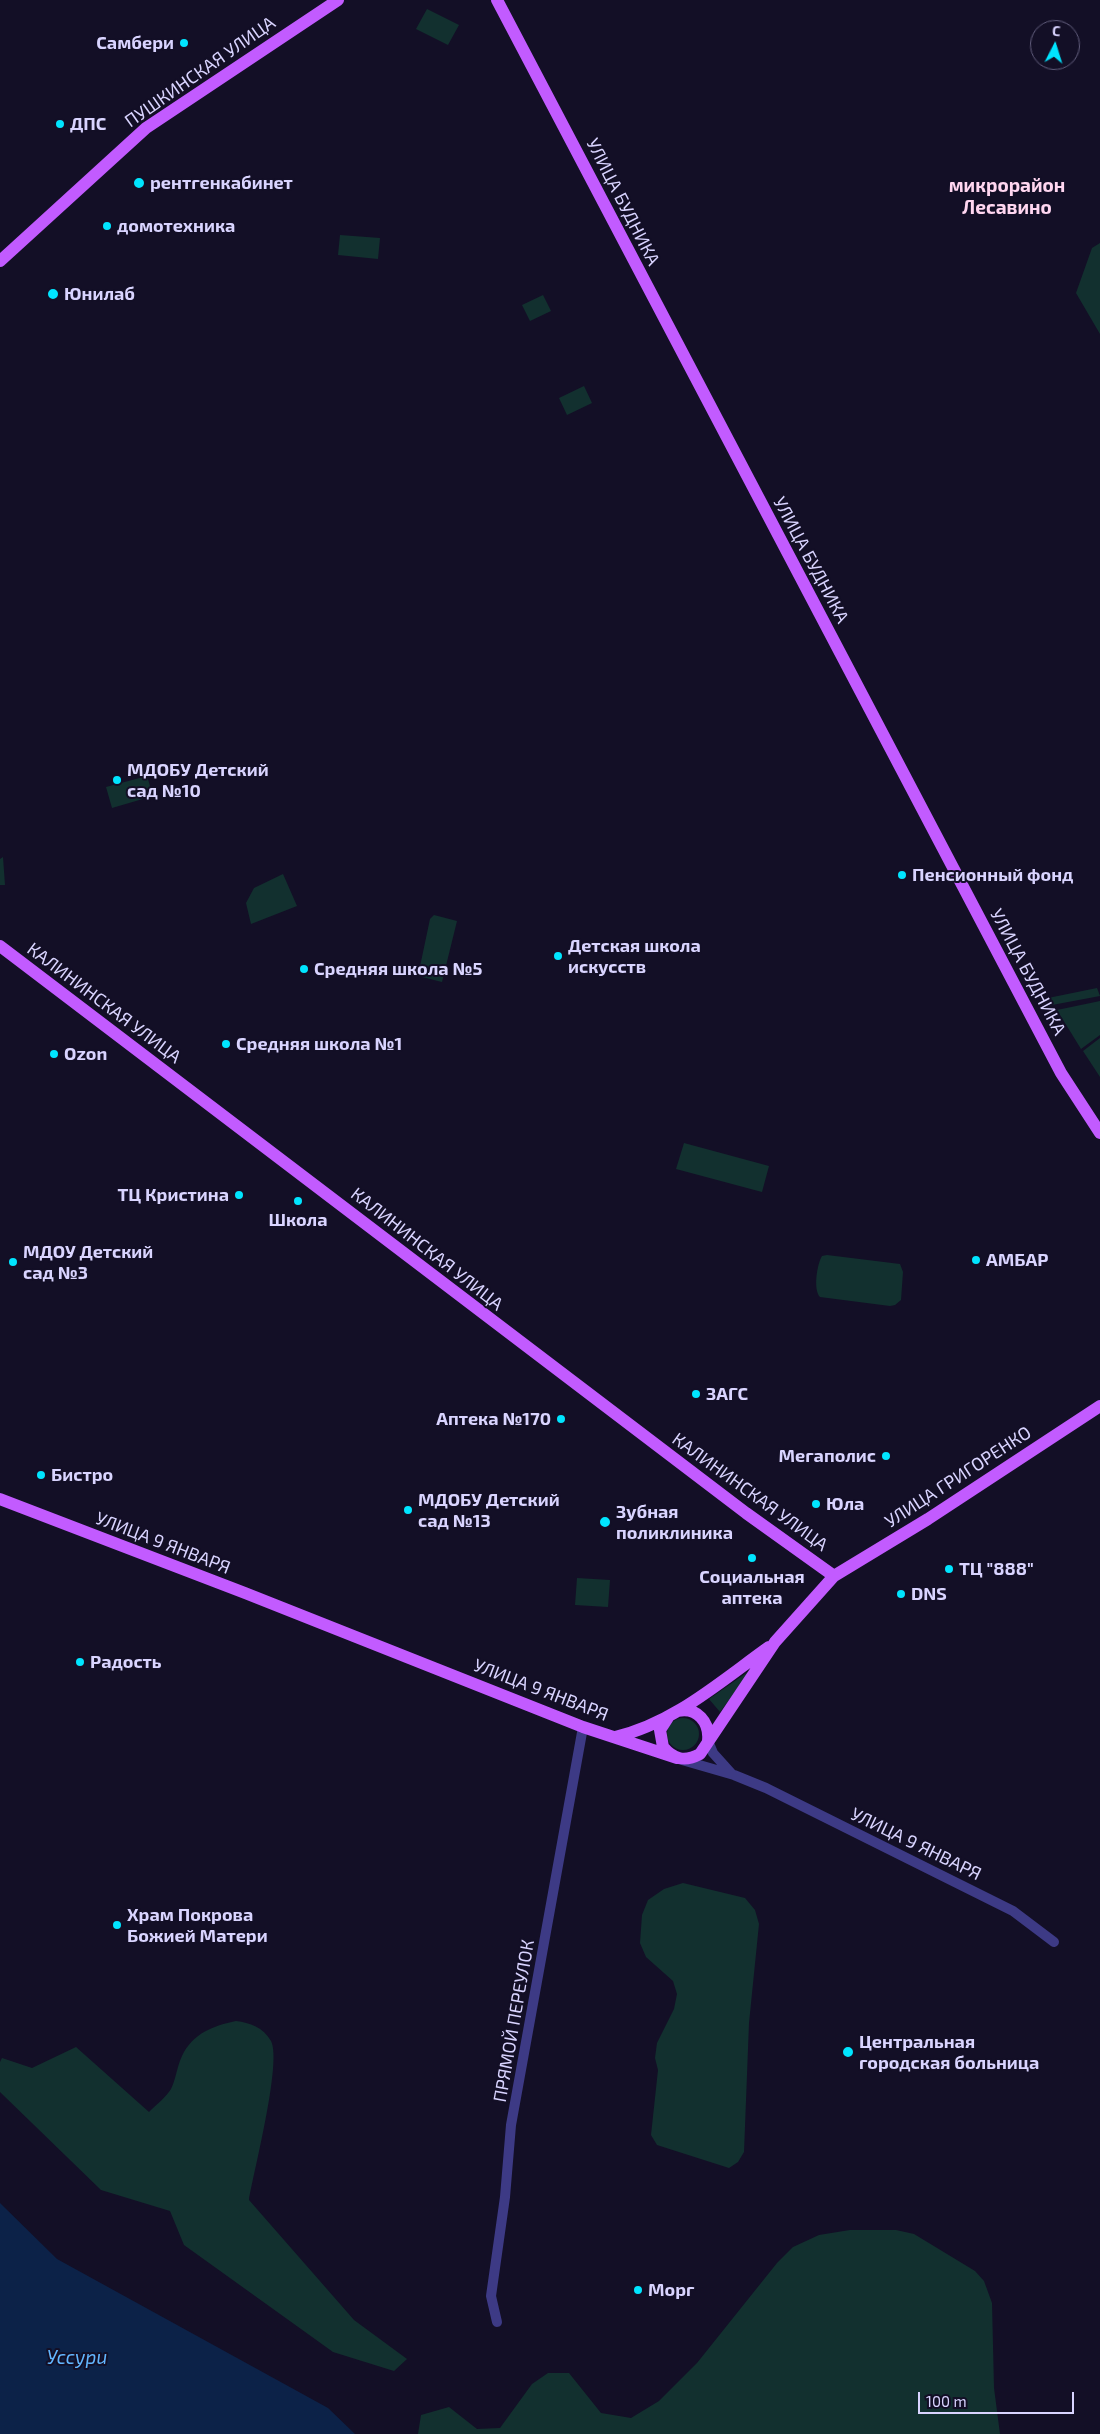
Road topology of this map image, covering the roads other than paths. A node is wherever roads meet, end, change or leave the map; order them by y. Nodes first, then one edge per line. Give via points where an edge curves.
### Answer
1 (338, 0) edge
2 (497, 0) edge
3 (0, 261) edge
4 (0, 946) edge
5 (1100, 1133) edge
6 (1100, 1406) edge
7 (0, 1499) edge
8 (834, 1576) junction
9 (775, 1642) junction
10 (673, 1713) junction
11 (583, 1727) junction
12 (615, 1737) junction
13 (708, 1741) junction
14 (676, 1758) junction
15 (734, 1775) junction
16 (1054, 1942) dead end
17 (497, 2322) dead end

1 - 3 main road, ПУШКИНСКАЯ УЛИЦА via 146,128
2 - 5 main road, УЛИЦА БУДНИКА via 1057,1066
4 - 8 main road, КАЛИНИНСКАЯ УЛИЦА via 746,1513
6 - 8 main road, УЛИЦА ГРИГОРЕНКО via 928,1519
7 - 11 main road, УЛИЦА 9 ЯНВАРЯ
8 - 9 main road, УЛИЦА ГРИГОРЕНКО
9 - 10 main road
9 - 13 main road
10 - 12 main road via 646,1728
10 - 13 main road via 691,1711 704,1719
10 - 14 main road via 663,1722 660,1738 668,1753
11 - 12 main road, УЛИЦА 9 ЯНВАРЯ
11 - 17 street, ПРЯМОЙ ПЕРЕУЛОК via 511,2125 491,2296
12 - 14 main road, УЛИЦА 9 ЯНВАРЯ
13 - 14 main road via 700,1754 693,1758
13 - 15 street via 712,1753
14 - 15 street, УЛИЦА 9 ЯНВАРЯ
15 - 16 street, УЛИЦА 9 ЯНВАРЯ via 1014,1911

